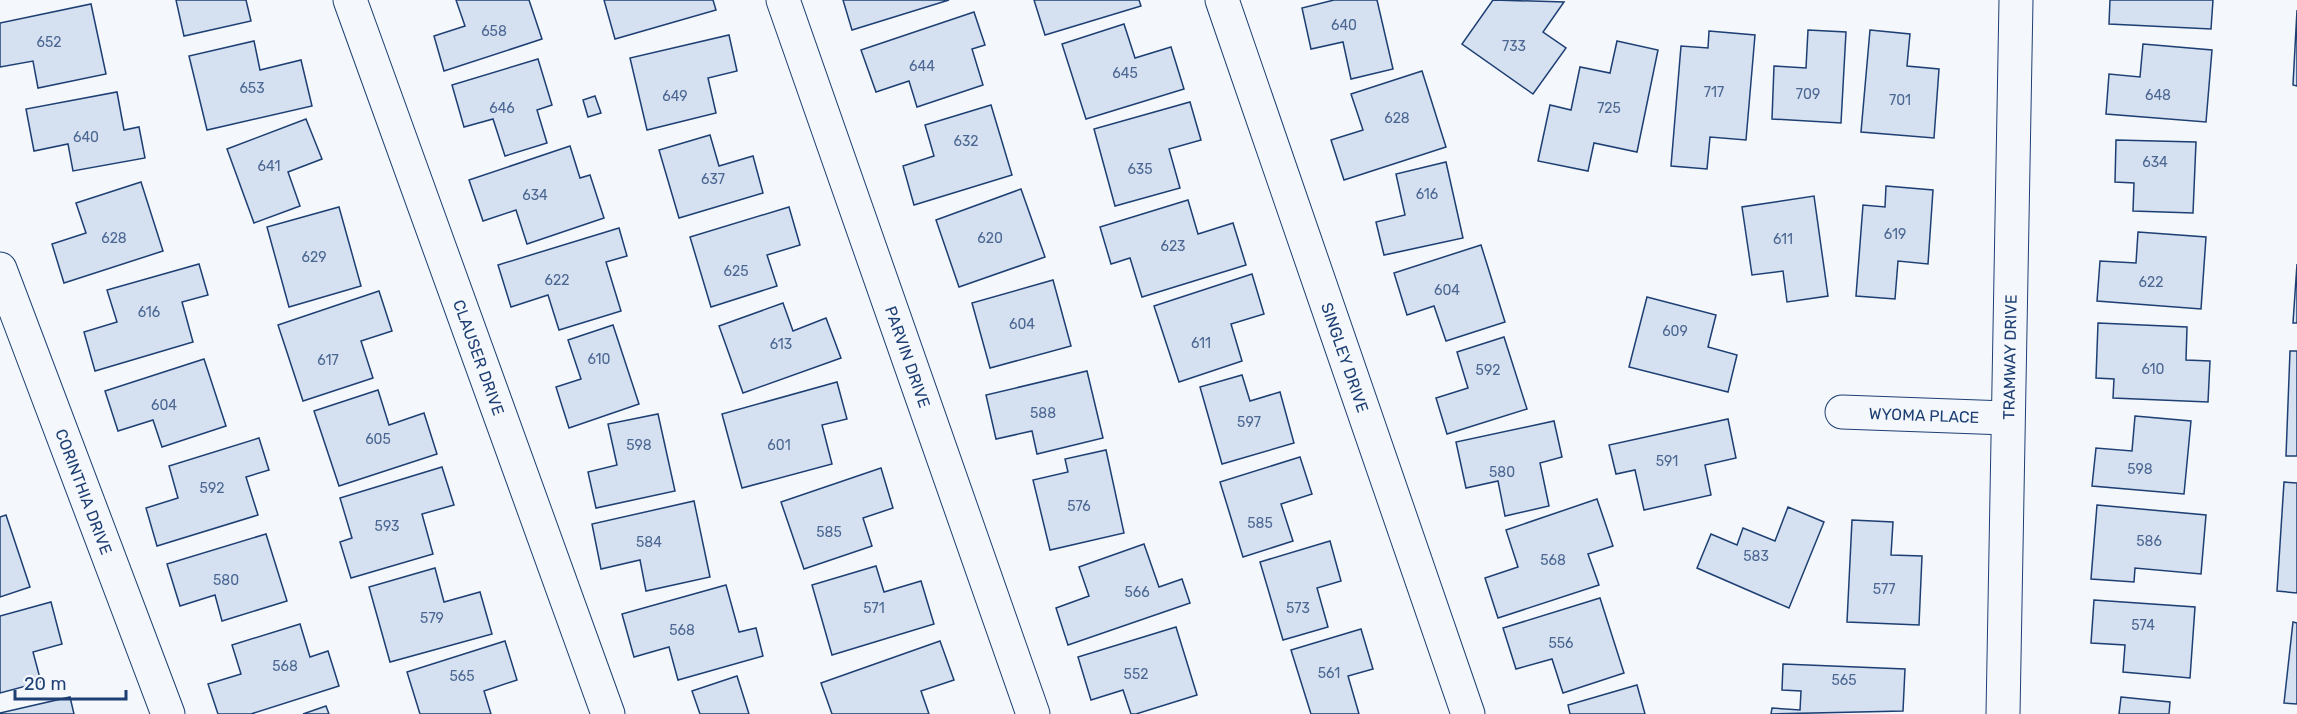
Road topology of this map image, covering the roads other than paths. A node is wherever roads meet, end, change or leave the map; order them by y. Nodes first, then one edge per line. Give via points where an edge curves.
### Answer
1 (350, 0) edge
2 (783, 0) edge
3 (1222, 0) edge
4 (2016, 0) edge
5 (0, 269) edge
6 (1842, 412) dead end
7 (2006, 418) junction
8 (168, 714) edge
9 (608, 714) edge
10 (1033, 714) edge
11 (1468, 714) edge
12 (2003, 714) edge

1 - 9 street, CLAUSER DRIVE
2 - 10 street, PARVIN DRIVE
3 - 11 street, SINGLEY DRIVE
4 - 7 street, TRAMWAY DRIVE
5 - 8 street, CORINTHIA DRIVE
6 - 7 street, WYOMA PLACE
7 - 12 street, TRAMWAY DRIVE

